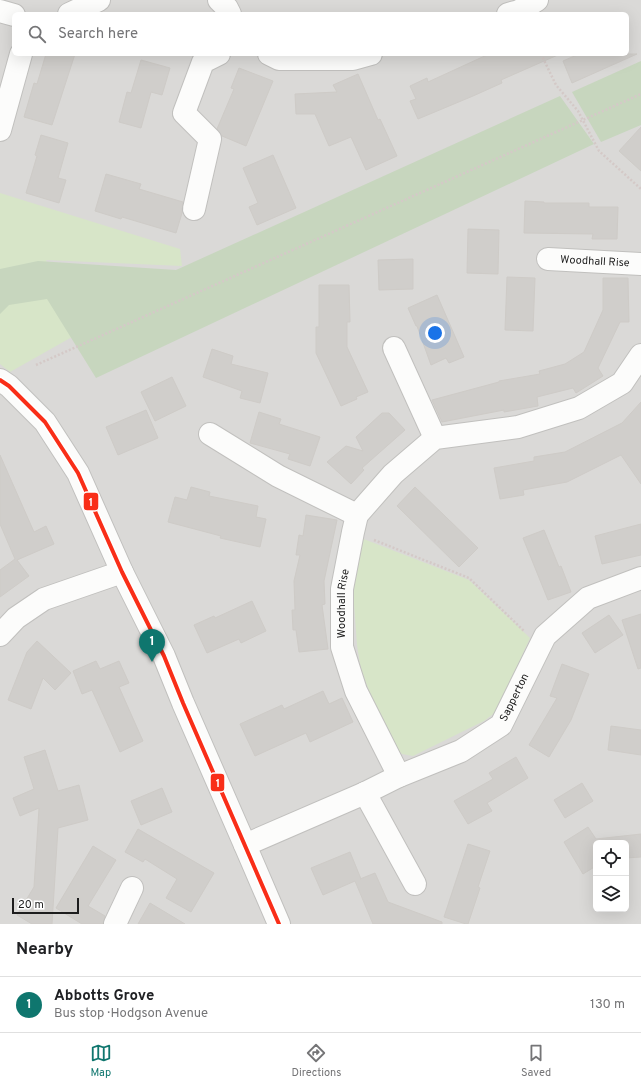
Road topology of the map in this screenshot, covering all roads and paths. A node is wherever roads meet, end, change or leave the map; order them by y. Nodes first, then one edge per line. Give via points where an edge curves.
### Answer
1 (99, 0) edge
2 (219, 0) edge
3 (537, 0) edge
4 (0, 11) edge
5 (73, 12) edge
6 (229, 12) edge
7 (515, 12) edge
8 (12, 14) edge
9 (20, 56) edge
10 (273, 56) edge
11 (364, 56) edge
12 (541, 56) edge
13 (211, 58) edge
14 (641, 94) edge
15 (583, 120) junction
16 (0, 130) edge
17 (641, 189) edge
18 (194, 209) dead end
19 (548, 259) dead end
20 (641, 264) edge
21 (394, 348) dead end
22 (641, 355) edge
23 (36, 364) dead end
24 (0, 380) edge
25 (210, 434) dead end
26 (435, 438) junction
27 (355, 524) junction
28 (122, 572) junction
29 (641, 578) edge
30 (0, 635) edge
31 (540, 646) junction
32 (399, 776) junction
33 (365, 793) junction
34 (246, 845) junction
35 (415, 884) dead end
36 (132, 888) dead end
37 (115, 924) edge
38 (279, 924) edge

1 - 5 street
2 - 6 street
3 - 7 street
4 - 8 street
9 - 16 street
10 - 11 street via 279,59 353,59
12 - 15 path via 556,85
13 - 18 street via 184,113 210,139
14 - 15 path
15 - 17 path via 599,151
15 - 23 path
19 - 20 street, Woodhall Rise
21 - 26 street
22 - 26 street via 622,383 579,408 518,427
24 - 28 street via 44,422 78,473
25 - 27 street
26 - 27 street via 393,474
27 - 31 path via 470,578
27 - 32 street, Woodhall Rise via 342,589 342,647 356,691
28 - 30 street via 44,599 16,618
28 - 34 street via 164,656
29 - 31 street, Sapperton via 588,598 545,636
31 - 32 street, Sapperton via 501,725 461,751
32 - 33 street, Sapperton
33 - 34 street, Sapperton
33 - 35 street
34 - 38 street
36 - 37 street

